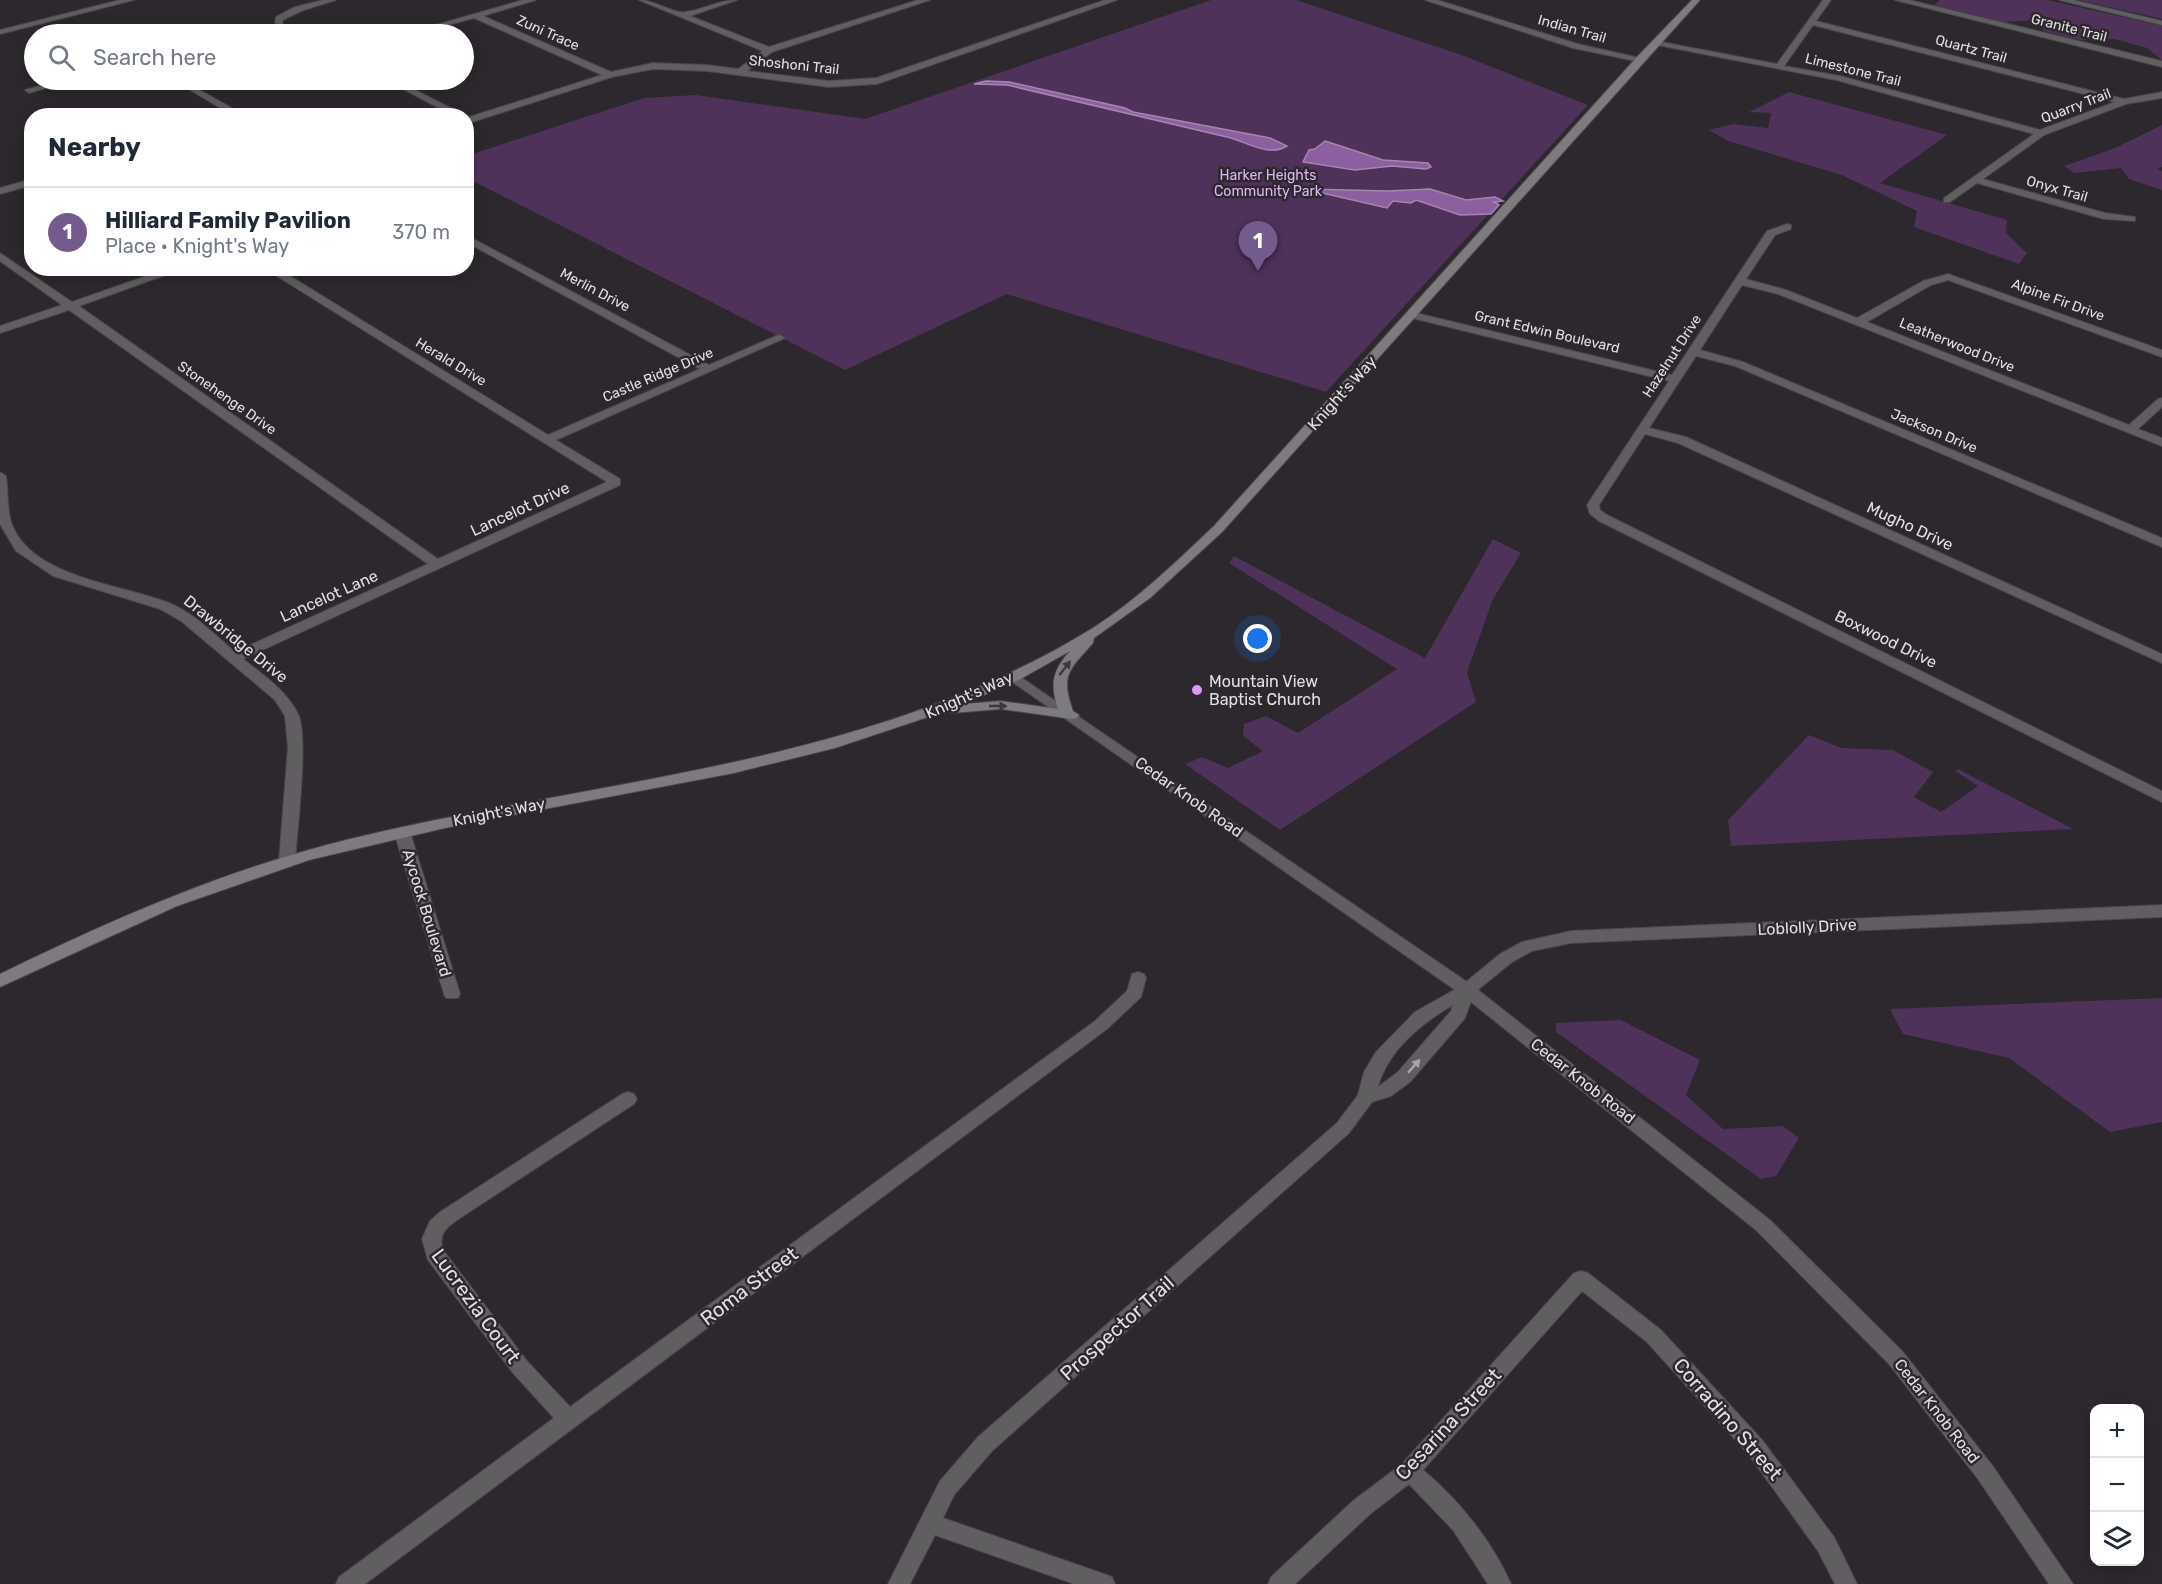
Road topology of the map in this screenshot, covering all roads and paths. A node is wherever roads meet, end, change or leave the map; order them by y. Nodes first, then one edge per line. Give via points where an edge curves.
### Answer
1 (130, 0) edge
2 (332, 0) edge
3 (532, 0) edge
4 (643, 0) edge
5 (733, 0) edge
6 (926, 0) edge
7 (1113, 0) edge
8 (1430, 0) edge
9 (1696, 0) edge
10 (1827, 0) edge
11 (1899, 0) edge
12 (2063, 0) edge
13 (476, 16) junction
14 (682, 16) junction
15 (1811, 22) junction
16 (279, 23) dead end
17 (2162, 23) edge
18 (32, 24) edge
19 (446, 24) edge
20 (24, 26) edge
21 (0, 32) edge
22 (1656, 44) junction
23 (770, 50) junction
24 (1640, 58) junction
25 (2162, 64) edge
26 (1779, 67) junction
27 (740, 72) junction
28 (610, 75) junction
29 (195, 90) edge
30 (410, 90) edge
31 (2162, 95) edge
32 (2124, 102) junction
33 (228, 108) edge
34 (446, 108) edge
35 (474, 116) edge
36 (2041, 133) junction
37 (1977, 180) junction
38 (24, 184) edge
39 (0, 191) edge
40 (1947, 200) dead end
41 (2131, 219) dead end
42 (1787, 227) dead end
43 (474, 242) edge
44 (0, 256) edge
45 (24, 273) edge
46 (28, 276) edge
47 (157, 276) edge
48 (282, 276) edge
49 (1740, 281) junction
50 (70, 306) junction
51 (1412, 315) junction
52 (1858, 322) junction
53 (0, 330) edge
54 (780, 338) dead end
55 (1693, 352) junction
56 (2162, 354) edge
57 (708, 369) junction
58 (1675, 379) junction
59 (2162, 401) edge
60 (1642, 430) junction
61 (2130, 430) junction
62 (548, 439) junction
63 (2162, 442) edge
64 (0, 476) edge
65 (616, 482) joint
66 (1594, 511) joint
67 (2162, 543) edge
68 (438, 565) junction
69 (1095, 632) junction
70 (234, 658) junction
71 (2162, 659) edge
72 (1013, 676) junction
73 (940, 710) junction
74 (1069, 713) junction
75 (2162, 797) edge
76 (402, 832) junction
77 (287, 861) junction
78 (2162, 911) edge
79 (1138, 978) dead end
80 (0, 981) edge
81 (1467, 990) junction
82 (452, 994) dead end
83 (1366, 1097) junction
84 (628, 1099) dead end
85 (1581, 1279) joint
86 (568, 1419) junction
87 (1409, 1471) junction
88 (929, 1523) junction
89 (347, 1584) edge
90 (899, 1584) edge
91 (1104, 1584) edge
92 (1279, 1584) edge
93 (1500, 1584) edge
94 (1846, 1584) edge
95 (2062, 1584) edge

1 - 18 street
2 - 16 street via 288,13
3 - 13 street
4 - 14 street
5 - 14 street
6 - 23 street
7 - 27 street, Shoshoni Trail via 877,81 828,84
8 - 24 street, Indian Trail via 1576,46
9 - 22 main road, Knight's Way
10 - 15 street
11 - 25 street, Granite Trail
12 - 17 street
13 - 19 street
13 - 28 street, Zuni Trace
14 - 23 street
15 - 26 street
15 - 32 street, Quartz Trail
20 - 21 street
22 - 24 main road, Knight's Way
22 - 26 street, Limestone Trail
23 - 27 street
24 - 51 main road, Knight's Way
26 - 36 street, Limestone Trail via 1836,78
27 - 28 street, Shoshoni Trail via 670,66
28 - 35 street, Shoshoni Trail
29 - 33 street
30 - 34 street
31 - 32 street, Quarry Trail
32 - 36 street, Quarry Trail
36 - 37 street, Quarry Trail
37 - 40 street, Quarry Trail
37 - 41 street, Onyx Trail via 2104,216
38 - 39 street
42 - 49 street, Hazelnut Drive via 1771,233
43 - 57 street, Merlin Drive
44 - 45 street, Stonehenge Drive
46 - 50 street, Stonehenge Drive
47 - 50 street
48 - 62 street, Herald Drive
49 - 52 street, Leatherwood Drive via 1782,292
49 - 55 street, Hazelnut Drive
50 - 53 street
50 - 68 street, Stonehenge Drive
51 - 58 street, Grant Edwin Boulevard
51 - 69 main road, Knight's Way via 1218,528 1154,589
52 - 56 street, Alpine Fir Drive via 1927,283 1954,278
52 - 61 street, Leatherwood Drive
54 - 57 street, Castle Ridge Drive
55 - 58 street, Hazelnut Drive
55 - 67 street, Jackson Drive via 1739,364
57 - 62 street, Castle Ridge Drive
58 - 60 street, Hazelnut Drive
59 - 61 street
60 - 66 street, Hazelnut Drive via 1593,505
60 - 71 street, Mugho Drive via 1682,440
61 - 63 street, Leatherwood Drive
62 - 65 street, Herald Drive
64 - 70 street, Drawbridge Drive via 5,522 21,548 58,573 165,606 186,618
65 - 68 street, Lancelot Drive
66 - 75 street, Boxwood Drive
68 - 70 street, Lancelot Lane
69 - 72 main road, Knight's Way
74 -> 69 main road via 1058,690 1060,673
70 - 77 street, Drawbridge Drive via 280,697 292,716 295,747
72 - 73 main road, Knight's Way
72 - 74 street, Cedar Knob Road
73 -> 74 main road via 1001,705
73 - 76 main road, Knight's Way via 787,755
74 - 81 street, Cedar Knob Road
76 - 77 main road, Knight's Way
76 - 82 street, Aycock Boulevard
77 - 80 main road, Knight's Way via 126,922
78 - 81 street, Loblolly Drive via 1571,937 1528,946 1506,958
79 - 86 street, Roma Street via 1135,993 1101,1025
83 -> 81 street, Prospector Trail via 1385,1091 1404,1077 1459,1014
81 - 83 street, Prospector Trail via 1438,1004 1407,1029 1373,1072
81 - 95 street, Cedar Knob Road via 1763,1225 1896,1358 1985,1472
83 - 88 street, Prospector Trail via 1343,1128 985,1444 947,1488
84 - 86 street, Lucrezia Court via 460,1208 442,1221 430,1238 435,1254 520,1367
85 - 87 street, Cesarina Street
85 - 94 street, Corradino Street via 1654,1336 1756,1448 1826,1544
86 - 89 street, Roma Street
87 - 92 street, Cesarina Street
87 - 93 street via 1459,1521
88 - 90 street, Prospector Trail
88 - 91 street

